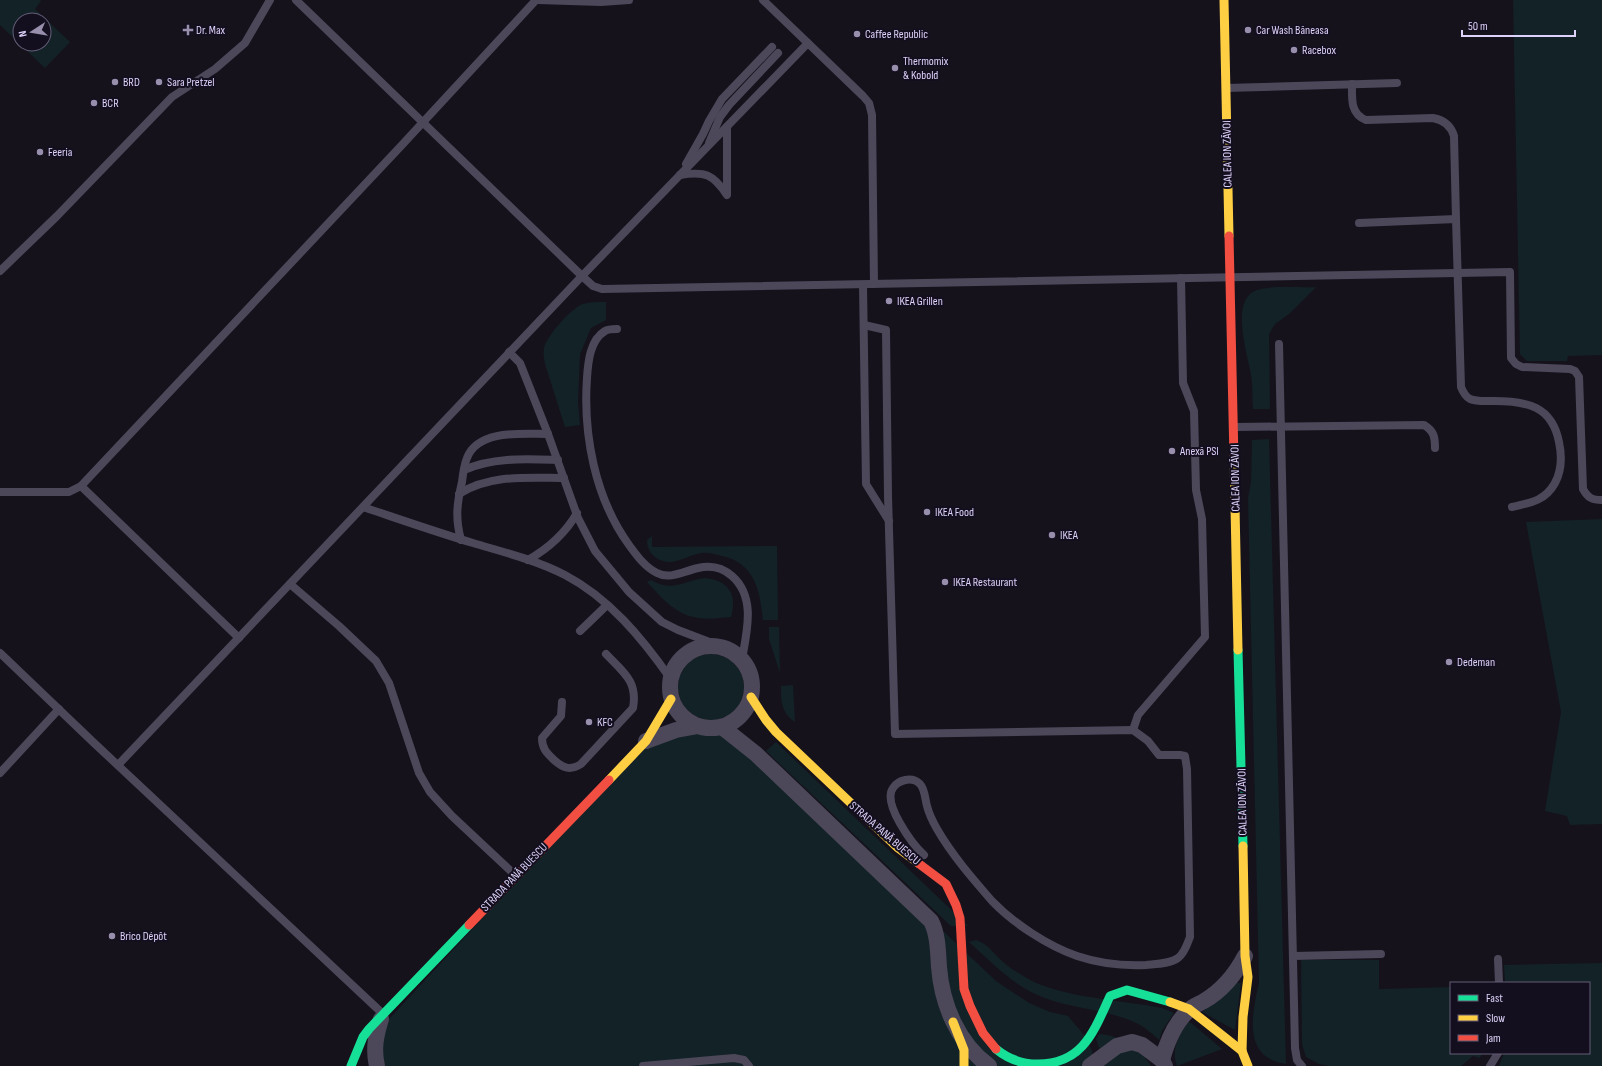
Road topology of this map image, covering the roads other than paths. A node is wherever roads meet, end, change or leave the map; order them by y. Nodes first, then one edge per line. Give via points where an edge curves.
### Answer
1 (270, 0) edge
2 (296, 0) edge
3 (537, 0) edge
4 (629, 0) edge
5 (763, 0) edge
6 (1224, 0) edge
7 (808, 43) junction
8 (1397, 83) dead end
9 (1352, 84) junction
10 (1226, 88) junction
11 (423, 122) junction
12 (727, 127) junction
13 (707, 148) junction
14 (680, 176) junction
15 (1456, 219) junction
16 (1359, 223) dead end
17 (0, 271) edge
18 (1458, 272) junction
19 (582, 276) junction
20 (1230, 277) junction
21 (1181, 278) junction
22 (863, 284) junction
23 (874, 284) junction
24 (864, 325) junction
25 (617, 329) dead end
26 (1279, 344) dead end
27 (510, 352) junction
28 (1280, 426) junction
29 (1234, 427) junction
30 (548, 434) junction
31 (1435, 448) dead end
32 (558, 460) junction
33 (464, 470) junction
34 (564, 478) junction
35 (81, 486) junction
36 (0, 492) edge
37 (459, 494) junction
38 (1602, 500) edge
39 (363, 507) junction
40 (1512, 507) dead end
41 (576, 513) junction
42 (890, 522) junction
43 (461, 540) junction
44 (528, 560) junction
45 (290, 584) junction
46 (607, 606) junction
47 (580, 631) dead end
48 (239, 638) junction
49 (720, 646) junction
50 (0, 653) edge
51 (606, 654) dead end
52 (742, 659) junction
53 (670, 678) junction
54 (751, 697) junction
55 (671, 699) junction
56 (562, 702) dead end
57 (59, 709) junction
58 (698, 726) junction
59 (722, 727) junction
60 (1134, 730) junction
61 (646, 741) junction
62 (118, 765) junction
63 (0, 773) edge
64 (515, 876) junction
65 (946, 884) junction
66 (1380, 954) dead end
67 (1245, 956) junction
68 (1293, 956) junction
69 (1498, 960) dead end
70 (1499, 982) edge
71 (1189, 1009) junction
72 (383, 1014) junction
73 (953, 1022) junction
74 (1242, 1051) junction
75 (1497, 1054) edge
76 (1164, 1063) edge
77 (351, 1066) edge
78 (377, 1066) edge
79 (643, 1066) edge
80 (750, 1066) edge
81 (964, 1066) edge
82 (989, 1066) edge
83 (1090, 1066) edge
84 (1248, 1066) edge
85 (1302, 1066) edge
86 (1490, 1066) edge

1 - 17 lane via 245,43 215,69 172,97
2 - 11 lane
3 - 4 lane
3 - 11 lane
5 - 7 lane
6 - 10 main road, CALEA ION ZĂVOI
7 - 12 lane
7 - 23 lane via 864,96 871,109
8 - 9 lane
9 - 10 lane
9 - 15 lane via 1353,104 1361,118 1433,118 1449,126 1454,136
10 - 20 main road, CALEA ION ZĂVOI
11 - 19 lane
11 - 35 lane
12 - 13 lane
12 - 14 lane via 728,195 718,182 705,174
13 - 14 lane
13 - 14 lane via 720,117 775,50 722,99
14 - 19 lane
15 - 16 lane
15 - 18 lane
18 - 20 lane
18 - 38 lane via 1510,272 1511,358 1522,367 1575,371 1578,377 1583,489 1587,497
18 - 40 lane via 1460,380 1464,393 1475,401 1515,401 1539,409 1548,416 1558,438 1562,462 1551,490 1538,501
19 - 22 lane via 593,286 602,289
19 - 27 lane
20 - 21 lane
20 - 29 main road, CALEA ION ZĂVOI
21 - 23 lane
21 - 60 lane via 1183,383 1194,411 1196,490 1202,519 1205,638 1138,715
22 - 23 lane
22 - 24 lane
24 - 42 lane via 866,484
24 - 42 lane via 886,330
25 - 52 lane via 606,331 597,339 590,355 586,393 594,466 608,510 617,529 631,548 654,572 672,575 710,566 729,573 736,580 742,588 748,609
26 - 28 lane
27 - 30 lane via 520,363
27 - 39 lane
28 - 29 lane
28 - 31 lane via 1424,425 1434,436
28 - 68 lane
29 - 67 main road, CALEA ION ZĂVOI
30 - 32 lane
30 - 33 lane via 501,435 485,439 471,451
32 - 33 lane via 490,462
32 - 34 lane
33 - 37 lane
34 - 37 lane via 491,480 476,484
34 - 41 lane
35 - 36 lane via 69,492
35 - 48 lane
37 - 43 lane via 457,523
39 - 43 lane
39 - 45 lane
41 - 44 lane via 558,538
41 - 49 lane via 595,551 629,592 652,614 673,628
42 - 60 lane via 896,734
43 - 44 lane
44 - 46 lane via 564,574
45 - 48 lane
45 - 64 lane via 376,661 389,683 419,773 430,792
46 - 47 lane
46 - 53 lane via 637,634
48 - 62 lane
49 - 52 street
49 - 53 street via 705,646 687,653 679,660
50 - 57 lane
51 - 56 lane via 632,683 633,708 581,764 569,769 561,767 542,745 542,738 561,716
52 - 54 street via 751,676
53 - 55 street
54 - 59 street via 742,714
54 - 65 main road, STRADA PANĂ BUESCU via 776,732 898,848
55 - 58 street via 677,711 686,720
55 - 61 main road, STRADA PANĂ BUESCU
57 - 62 lane
57 - 63 lane
58 - 59 street
58 - 61 street, STRADA PANĂ BUESCU via 676,730
59 - 73 street via 756,754 931,921 942,986
60 - 65 lane via 1148,741 1158,755 1185,756 1187,761 1190,937 1185,950 1178,958 1168,962 1134,965 1097,961 1078,956 1031,932 1002,912 965,870 931,818 919,783 908,780 898,782 890,793 894,811 915,847 940,870
61 - 64 main road, STRADA PANĂ BUESCU
62 - 72 lane
64 - 72 main road, STRADA PANĂ BUESCU
65 - 71 main road, STRADA PANĂ BUESCU via 960,918 964,989 970,1006 990,1043 1010,1059 1031,1064 1047,1064 1074,1055 1083,1047 1096,1026 1110,996 1118,992 1127,990
66 - 68 lane
67 - 71 street via 1227,984
67 - 74 main road, CALEA ION ZĂVOI via 1248,977
68 - 85 lane via 1295,1048 1297,1060
69 - 70 lane
71 - 74 main road, STRADA PANĂ BUESCU
71 - 76 street via 1173,1030 1166,1045
72 - 77 main road, STRADA PANĂ BUESCU via 364,1037
72 - 78 street, STRADA PANĂ BUESCU via 375,1040
73 - 81 main road via 964,1050
73 - 82 street via 973,1051
74 - 84 main road, STRADA PANĂ BUESCU
75 - 86 lane
76 - 83 street via 1142,1045 1132,1042 1117,1046
79 - 80 lane via 734,1058 744,1060

